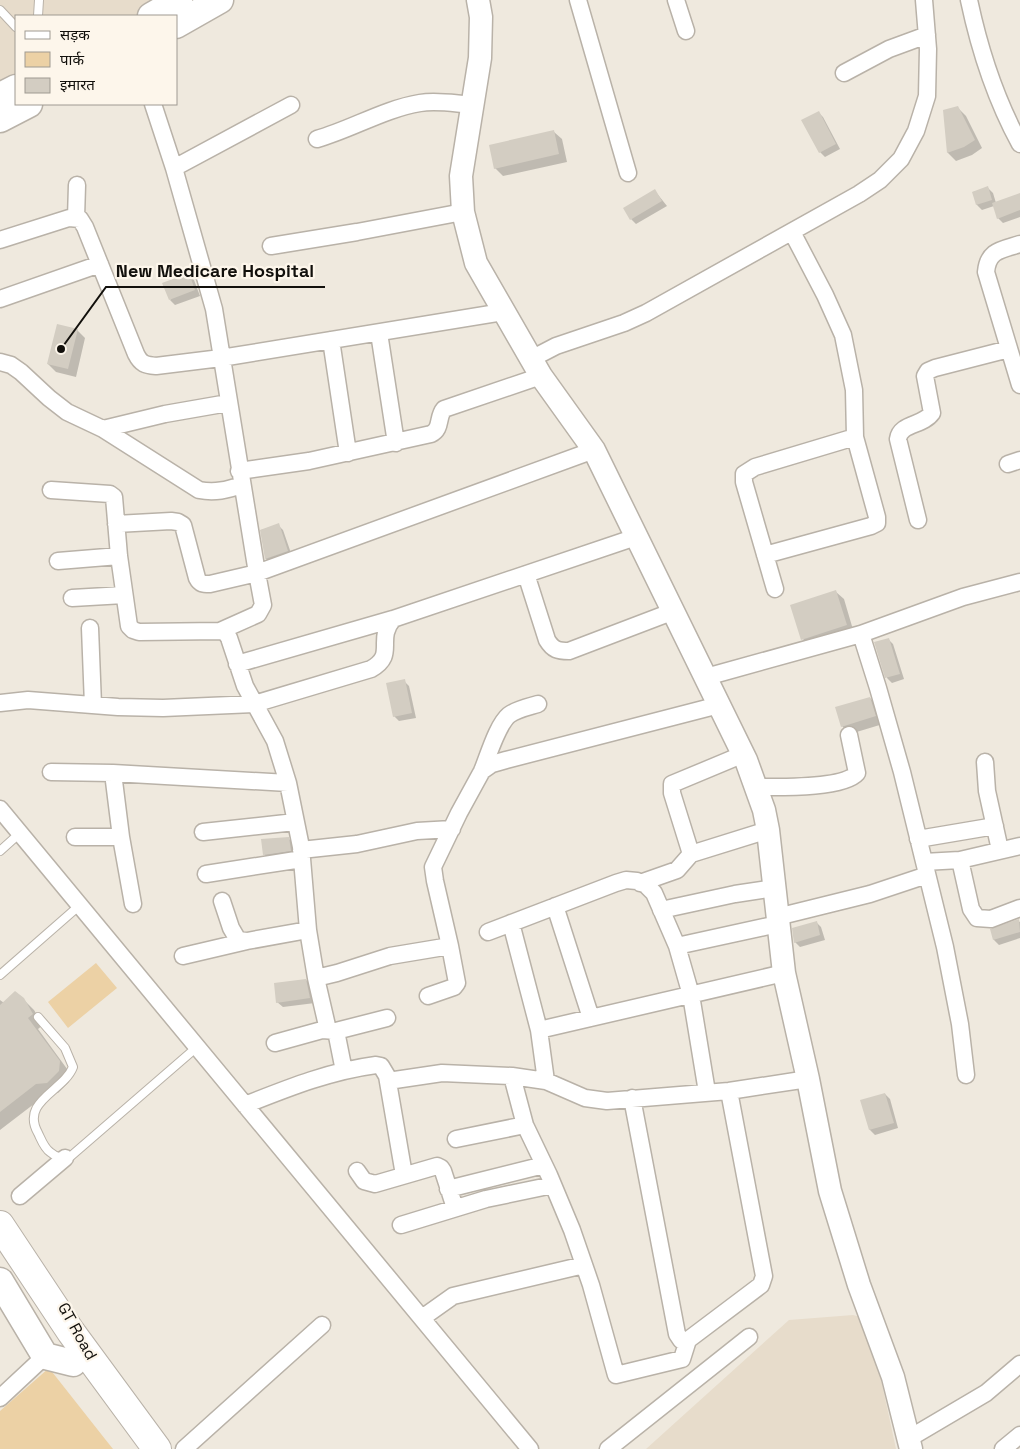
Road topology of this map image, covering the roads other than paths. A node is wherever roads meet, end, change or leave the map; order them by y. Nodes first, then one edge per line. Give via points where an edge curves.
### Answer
1 (39, 0) edge
2 (179, 0) edge
3 (220, 0) edge
4 (478, 0) edge
5 (578, 0) edge
6 (676, 0) edge
7 (924, 0) edge
8 (969, 0) edge
9 (0, 10) edge
10 (38, 15) edge
11 (153, 15) edge
12 (178, 24) edge
13 (15, 26) edge
14 (686, 31) dead end
15 (927, 34) junction
16 (844, 72) dead end
17 (15, 88) edge
18 (0, 96) edge
19 (27, 105) edge
20 (154, 105) edge
21 (291, 105) dead end
22 (474, 105) junction
23 (0, 119) edge
24 (317, 139) dead end
25 (1020, 144) edge
26 (174, 168) junction
27 (628, 174) dead end
28 (77, 185) dead end
29 (463, 212) junction
30 (76, 218) junction
31 (792, 232) junction
32 (0, 240) edge
33 (1020, 244) edge
34 (271, 246) dead end
35 (100, 264) junction
36 (0, 299) edge
37 (503, 312) junction
38 (379, 333) junction
39 (331, 340) junction
40 (1009, 349) junction
41 (221, 358) junction
42 (0, 362) edge
43 (536, 368) junction
44 (1020, 385) edge
45 (228, 403) junction
46 (103, 430) junction
47 (855, 437) junction
48 (396, 443) junction
49 (594, 450) junction
50 (348, 453) junction
51 (241, 478) junction
52 (51, 490) dead end
53 (918, 520) dead end
54 (116, 524) junction
55 (636, 537) junction
56 (765, 555) junction
57 (119, 556) junction
58 (58, 561) dead end
59 (257, 573) junction
60 (526, 574) junction
61 (1020, 582) edge
62 (775, 589) dead end
63 (124, 595) junction
64 (72, 598) dead end
65 (674, 611) junction
66 (393, 619) junction
67 (90, 628) dead end
68 (220, 631) junction
69 (861, 634) junction
70 (237, 664) junction
71 (706, 677) junction
72 (0, 703) edge
73 (254, 704) junction
74 (538, 704) dead end
75 (93, 705) junction
76 (720, 705) junction
77 (849, 735) dead end
78 (744, 754) junction
79 (985, 762) dead end
80 (51, 772) dead end
81 (482, 772) junction
82 (113, 773) junction
83 (288, 783) junction
84 (756, 787) junction
85 (0, 809) edge
86 (295, 822) junction
87 (995, 826) junction
88 (452, 829) junction
89 (768, 830) junction
90 (203, 832) dead end
91 (20, 833) junction
92 (74, 837) dead end
93 (121, 837) junction
94 (918, 838) junction
95 (1020, 846) edge
96 (1000, 850) junction
97 (0, 851) edge
98 (691, 854) junction
99 (302, 855) junction
100 (960, 860) junction
101 (925, 869) junction
102 (206, 874) dead end
103 (640, 883) junction
104 (775, 888) junction
105 (222, 901) dead end
106 (133, 904) dead end
107 (80, 905) junction
108 (555, 906) junction
109 (1020, 908) edge
110 (662, 910) junction
111 (777, 920) junction
112 (511, 923) junction
113 (308, 930) junction
114 (488, 932) dead end
115 (247, 941) junction
116 (450, 946) junction
117 (677, 946) junction
118 (183, 956) dead end
119 (784, 973) junction
120 (0, 975) edge
121 (316, 978) junction
122 (691, 995) junction
123 (428, 996) dead end
124 (38, 1017) dead end
125 (387, 1018) dead end
126 (591, 1018) junction
127 (332, 1030) junction
128 (539, 1030) junction
129 (275, 1043) dead end
130 (197, 1047) junction
131 (344, 1070) junction
132 (966, 1075) dead end
133 (512, 1076) junction
134 (808, 1079) junction
135 (388, 1081) junction
136 (546, 1082) junction
137 (729, 1091) junction
138 (707, 1092) junction
139 (632, 1098) junction
140 (245, 1105) junction
141 (525, 1125) junction
142 (456, 1139) dead end
143 (65, 1158) junction
144 (544, 1165) junction
145 (357, 1171) dead end
146 (404, 1176) junction
147 (553, 1185) junction
148 (448, 1189) junction
149 (20, 1196) dead end
150 (455, 1208) junction
151 (0, 1212) edge
152 (401, 1225) dead end
153 (0, 1226) edge
154 (0, 1255) edge
155 (584, 1265) junction
156 (0, 1281) edge
157 (422, 1318) junction
158 (322, 1325) dead end
159 (749, 1337) dead end
160 (688, 1340) junction
161 (58, 1343) junction
162 (80, 1359) junction
163 (1020, 1364) edge
164 (0, 1398) edge
165 (1020, 1435) edge
166 (909, 1444) edge
167 (138, 1449) edge
168 (157, 1449) edge
169 (184, 1449) edge
170 (530, 1449) edge
171 (608, 1449) edge
172 (1003, 1449) edge

1 - 10 lane
2 - 11 main road
3 - 12 main road
4 - 22 street via 480,58
5 - 27 street
6 - 14 street
7 - 15 street
8 - 25 street via 986,70
9 - 13 lane
15 - 16 street
15 - 31 street via 927,96 916,131 901,160 859,194
17 - 18 main road
19 - 23 main road
20 - 26 street
21 - 26 street
22 - 24 street via 420,102
22 - 29 street via 461,176
26 - 41 street via 214,309
28 - 30 street
29 - 34 street
29 - 37 street via 476,263
30 - 32 street
30 - 35 street via 85,227
31 - 43 street via 631,320 569,340
31 - 47 street via 843,335 854,390
33 - 40 street via 994,254 986,266
35 - 36 street
35 - 41 street via 140,362 156,366
37 - 38 street
37 - 43 street
38 - 39 street
38 - 48 street
39 - 41 street
39 - 50 street
40 - 44 street
40 - 53 street via 935,368 925,376 932,413 924,421 902,430 898,439
41 - 45 street
42 - 46 street via 21,372 67,412
43 - 48 street via 444,409 435,432
43 - 49 street
45 - 46 street via 164,414
45 - 51 street
46 - 51 street via 199,490 222,491
47 - 56 street via 755,467 744,474
47 - 56 street via 877,523
48 - 50 street
49 - 55 street
49 - 59 street
50 - 51 street
51 - 59 street
52 - 54 street via 110,494 115,501
54 - 57 street
54 - 59 street via 172,521 183,525 197,578 203,584
55 - 60 street
55 - 65 street
56 - 62 street
57 - 58 street
57 - 63 street
59 - 68 street via 263,605 258,614
60 - 65 street via 547,640 554,650 569,651
60 - 66 street
61 - 69 street via 963,597
63 - 64 street
63 - 68 street via 129,626 133,630
65 - 71 street
66 - 70 street
66 - 73 street via 386,627 385,654 380,663 370,669
67 - 75 street
68 - 70 street via 230,638
69 - 71 street
69 - 94 street
70 - 73 street
71 - 76 street
72 - 75 street via 28,700
73 - 75 street via 163,708
73 - 83 street via 275,741
74 - 81 street via 518,710 502,723
76 - 78 street
76 - 81 street via 506,760 492,764
77 - 84 street via 857,766 853,777 808,786
78 - 84 street
78 - 98 street via 672,784
79 - 87 street via 987,791
80 - 82 street
81 - 88 street
82 - 83 street
82 - 93 street
83 - 86 street
84 - 89 street
85 - 91 street
86 - 90 street
86 - 99 street
87 - 94 street
87 - 96 street
88 - 99 street via 417,832
88 - 116 street via 433,867
89 - 98 street
89 - 104 street
91 - 97 lane
91 - 107 street
92 - 93 street
93 - 106 street
94 - 101 street
95 - 96 street
96 - 100 street
98 - 103 street via 676,870
99 - 102 street
99 - 113 street
100 - 101 street
100 - 109 street via 971,909 977,918 990,919
101 - 111 street via 870,894
101 - 132 street via 945,947
103 - 108 street via 616,882
103 - 110 street via 654,893
104 - 110 street
104 - 111 street
105 - 115 street via 235,937
107 - 120 lane
107 - 130 street
108 - 112 street
108 - 126 street
110 - 117 street
111 - 117 street
111 - 119 street
112 - 114 street
112 - 128 street
113 - 115 street
113 - 121 street
115 - 118 street
116 - 121 street via 390,956
116 - 123 street via 457,983 454,988
117 - 122 street
119 - 122 street
119 - 134 street
121 - 127 street
122 - 126 street
122 - 138 street
124 - 143 lane via 65,1048 73,1067 70,1075 41,1101 34,1112 33,1124 47,1150 56,1158
125 - 127 street
126 - 128 street
127 - 129 street
127 - 131 street
128 - 136 street
130 - 140 street
130 - 143 lane
131 - 135 street via 381,1066
131 - 140 street
133 - 135 street via 442,1073
133 - 136 street
133 - 141 street
134 - 137 street
134 - 166 street via 830,1191 859,1285 893,1377
135 - 146 street
136 - 139 street via 585,1098 607,1101
137 - 138 street
137 - 160 street via 764,1276 760,1285
138 - 139 street
139 - 160 street via 678,1334 681,1340
140 - 157 street
141 - 142 street
141 - 144 street
143 - 149 street
144 - 147 street
144 - 148 street
145 - 146 street via 364,1181 375,1184
146 - 148 street via 437,1166 443,1171
147 - 150 street
147 - 155 street
148 - 150 street
150 - 152 street
151 - 162 main road, GT Road via 78,1325
153 - 161 highway
154 - 161 highway
155 - 157 street via 453,1296
155 - 160 street via 616,1375 682,1359
156 - 161 main road
157 - 170 street
158 - 169 street
159 - 171 street
161 - 162 highway
161 - 162 main road, GT Road
161 - 164 street
162 - 167 highway, GT Road
162 - 168 highway, GT Road
163 - 166 street via 986,1393
165 - 172 street

